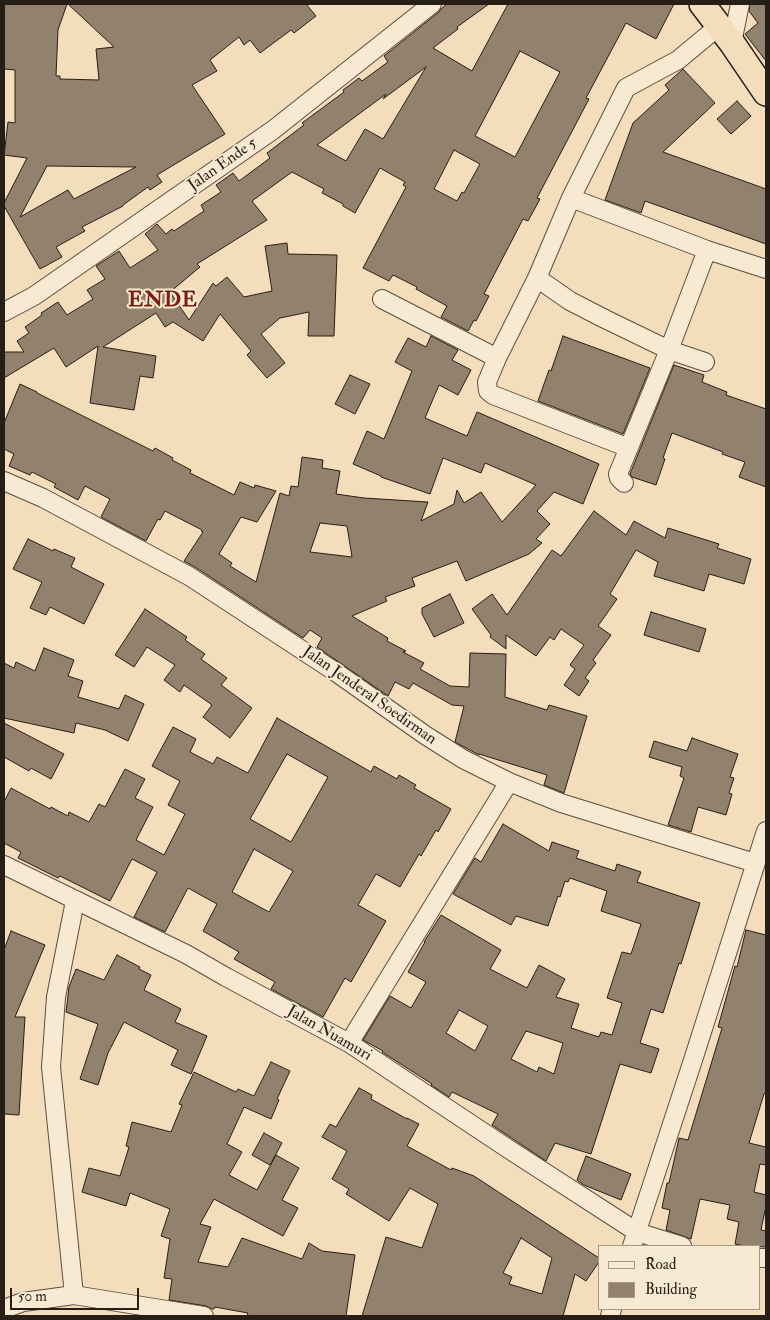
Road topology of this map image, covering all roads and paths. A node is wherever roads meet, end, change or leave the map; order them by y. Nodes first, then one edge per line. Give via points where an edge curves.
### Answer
1 (432, 4) edge
2 (702, 4) edge
3 (740, 4) edge
4 (726, 34) junction
5 (766, 93) edge
6 (571, 198) junction
7 (708, 250) junction
8 (766, 269) edge
9 (537, 278) junction
10 (382, 298) dead end
11 (4, 312) edge
12 (669, 350) junction
13 (497, 358) junction
14 (705, 362) dead end
15 (629, 448) junction
16 (4, 481) edge
17 (624, 483) dead end
18 (509, 782) junction
19 (766, 831) edge
20 (755, 863) junction
21 (4, 864) edge
22 (76, 901) junction
23 (348, 1043) junction
24 (635, 1239) edge
25 (675, 1245) edge
26 (74, 1295) junction
27 (4, 1309) edge
28 (204, 1316) edge

1 - 11 street, Jalan Ende 5 via 258,141 34,296
2 - 4 highway
3 - 4 street
4 - 5 highway
4 - 6 street via 626,88
6 - 7 street
6 - 9 street
7 - 8 street
7 - 12 street
9 - 12 street via 570,301
9 - 13 street
10 - 13 street
12 - 14 street
12 - 15 street
13 - 15 street via 487,382 492,395
15 - 17 street via 618,474
16 - 18 street, Jalan Jenderal Soedirman via 43,498 189,576 444,748
18 - 20 street, Jalan Jenderal Soedirman via 561,802
18 - 23 street
19 - 20 street
20 - 24 street
21 - 22 street, Jalan Nuamuri
22 - 23 street, Jalan Nuamuri via 186,954
22 - 26 street via 56,997 51,1067
23 - 24 street, Jalan Nuamuri via 510,1150
24 - 25 street, Jalan Nuamuri
26 - 27 street via 23,1302
26 - 28 street

